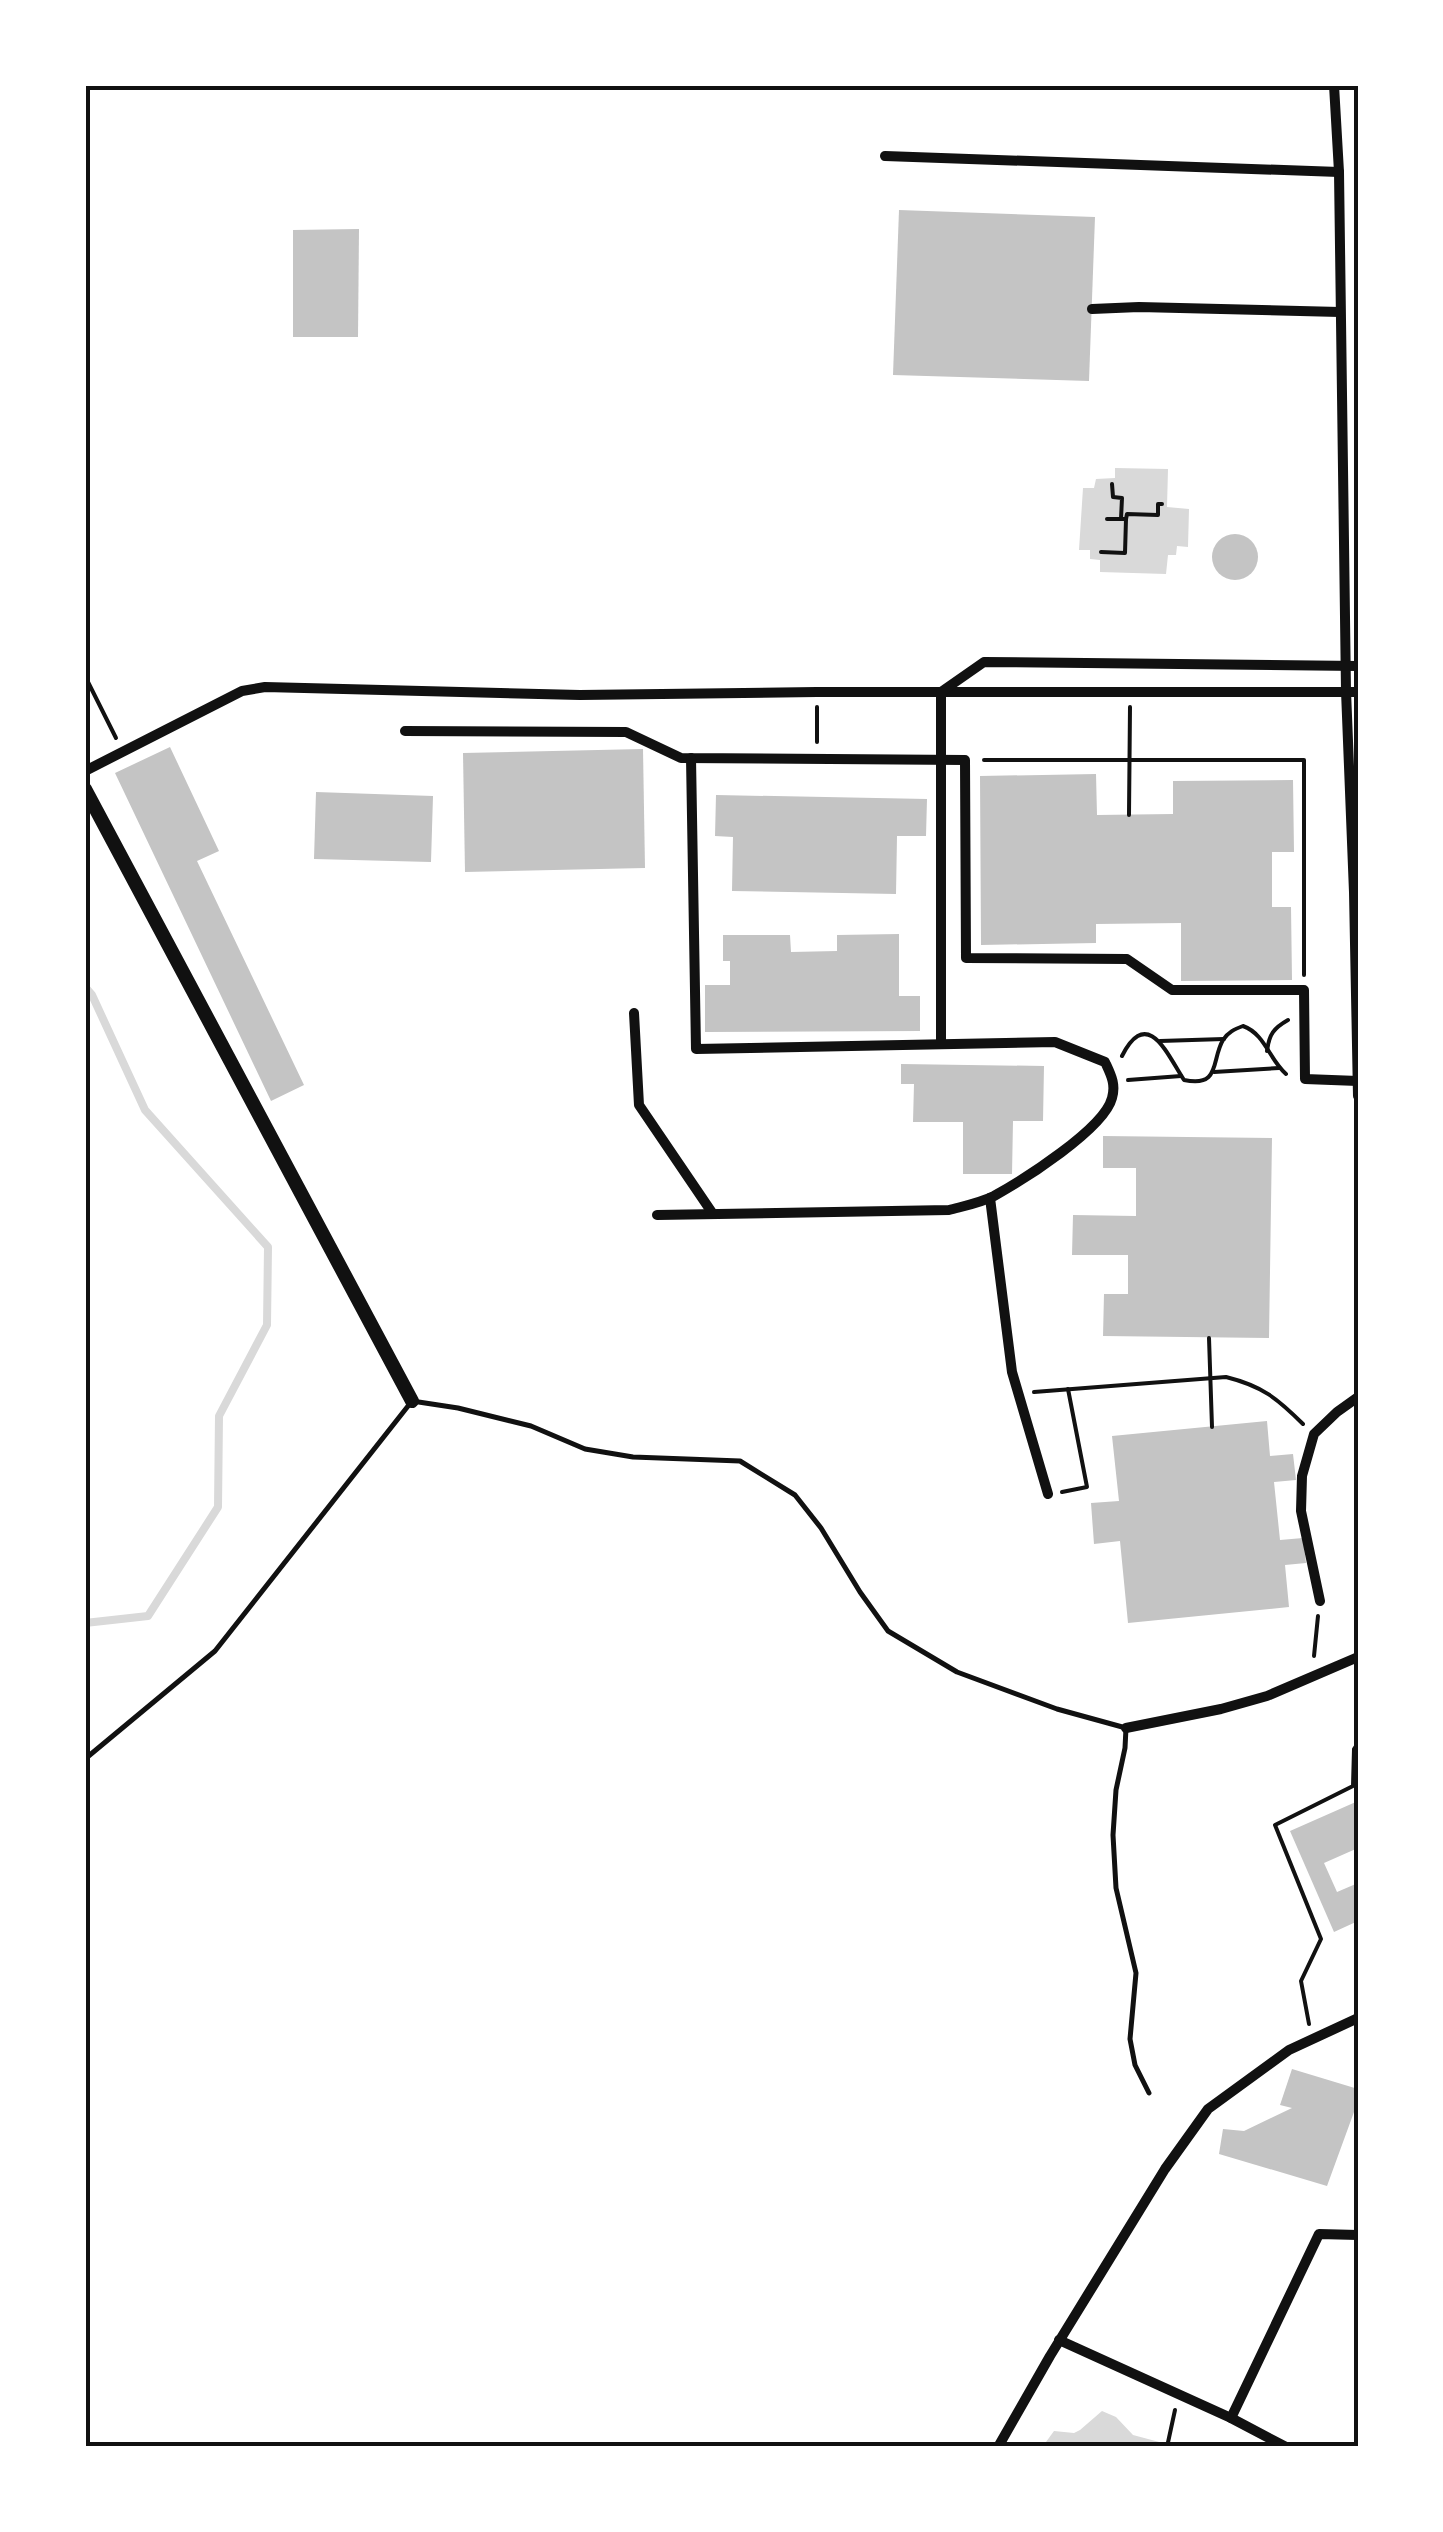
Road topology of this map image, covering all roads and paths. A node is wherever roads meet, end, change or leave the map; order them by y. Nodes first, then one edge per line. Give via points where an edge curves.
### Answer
1 (1334, 85) edge
2 (885, 156) dead end
3 (1339, 172) junction
4 (1092, 308) dead end
5 (1340, 312) junction
6 (1112, 484) dead end
7 (1162, 504) dead end
8 (1107, 519) dead end
9 (1124, 519) junction
10 (1102, 552) dead end
11 (1352, 666) edge
12 (85, 676) edge
13 (817, 692) junction
14 (941, 692) junction
15 (1131, 692) junction
16 (1352, 692) edge
17 (405, 732) dead end
18 (123, 751) junction
19 (692, 758) junction
20 (817, 759) junction
21 (940, 760) junction
22 (965, 760) junction
23 (1130, 760) junction
24 (85, 771) edge
25 (85, 789) edge
26 (1129, 815) dead end
27 (1304, 990) junction
28 (634, 1014) dead end
29 (1305, 1018) junction
30 (1224, 1039) junction
31 (1160, 1041) junction
32 (940, 1044) junction
33 (1268, 1050) junction
34 (1279, 1068) junction
35 (1213, 1072) junction
36 (1181, 1076) junction
37 (1306, 1079) junction
38 (1114, 1081) junction
39 (1358, 1081) edge
40 (1358, 1096) edge
41 (990, 1198) junction
42 (712, 1214) junction
43 (657, 1215) dead end
44 (1209, 1338) dead end
45 (1210, 1377) junction
46 (1068, 1389) junction
47 (1018, 1393) junction
48 (1358, 1398) edge
49 (412, 1401) junction
50 (1212, 1426) dead end
51 (1314, 1434) junction
52 (1048, 1494) joint
53 (1320, 1601) joint
54 (1358, 1657) edge
55 (1311, 1678) junction
56 (1126, 1728) junction
57 (1358, 1743) edge
58 (85, 1758) edge
59 (1358, 2018) edge
60 (1312, 2039) junction
61 (1149, 2094) dead end
62 (1358, 2235) edge
63 (1059, 2340) junction
64 (1178, 2395) junction
65 (1231, 2418) junction
66 (998, 2447) edge
67 (1167, 2447) edge
68 (1286, 2447) edge

1 - 3 street
2 - 3 street
3 - 5 street
4 - 5 street
5 - 11 street
6 - 9 path
7 - 9 path via 1158,514
8 - 9 path
9 - 10 path via 1125,553
11 - 14 street via 984,662
11 - 16 street
12 - 18 path
13 - 14 street
13 - 18 street via 580,695 265,686 242,691
13 - 20 path
14 - 15 street
14 - 21 street
15 - 16 street
15 - 23 path
16 - 39 street
17 - 19 street via 626,732
18 - 24 street
19 - 20 street
19 - 32 street via 696,1049
20 - 21 street
21 - 22 street
21 - 32 street
22 - 23 path
22 - 27 street via 966,958 1128,959 1172,990
23 - 26 path
23 - 27 path via 1304,760
25 - 49 street
27 - 29 street
28 - 42 street via 640,1105
29 - 33 path via 1276,1026
29 - 37 street
30 - 31 path
30 - 33 path via 1243,1026
30 - 35 path
31 - 36 path
31 - 38 path via 1133,1038
32 - 38 street via 1055,1042 1105,1062
33 - 34 path
34 - 35 path
34 - 37 path
35 - 36 path via 1196,1083
36 - 38 path
37 - 39 street
38 - 41 street via 1104,1116
39 - 40 street
41 - 42 street via 949,1210
41 - 47 street
42 - 43 street
44 - 45 path
45 - 46 path
45 - 50 path
45 - 51 path via 1256,1384
46 - 47 path
46 - 52 path via 1087,1487
47 - 52 street
48 - 51 street
49 - 56 lane via 531,1426 585,1450 740,1462 795,1496 888,1631 958,1672
49 - 58 lane via 216,1651
51 - 53 street via 1301,1512
53 - 55 path
54 - 55 street
55 - 56 street via 1221,1709
56 - 61 lane via 1113,1834 1116,1888 1136,1973 1130,2039
57 - 60 path via 1353,1786 1275,1825 1320,1939 1301,1981
59 - 60 street
60 - 63 street via 1208,2109
62 - 65 street via 1319,2234
63 - 64 street
63 - 66 street
64 - 65 street
64 - 67 path
65 - 68 street

